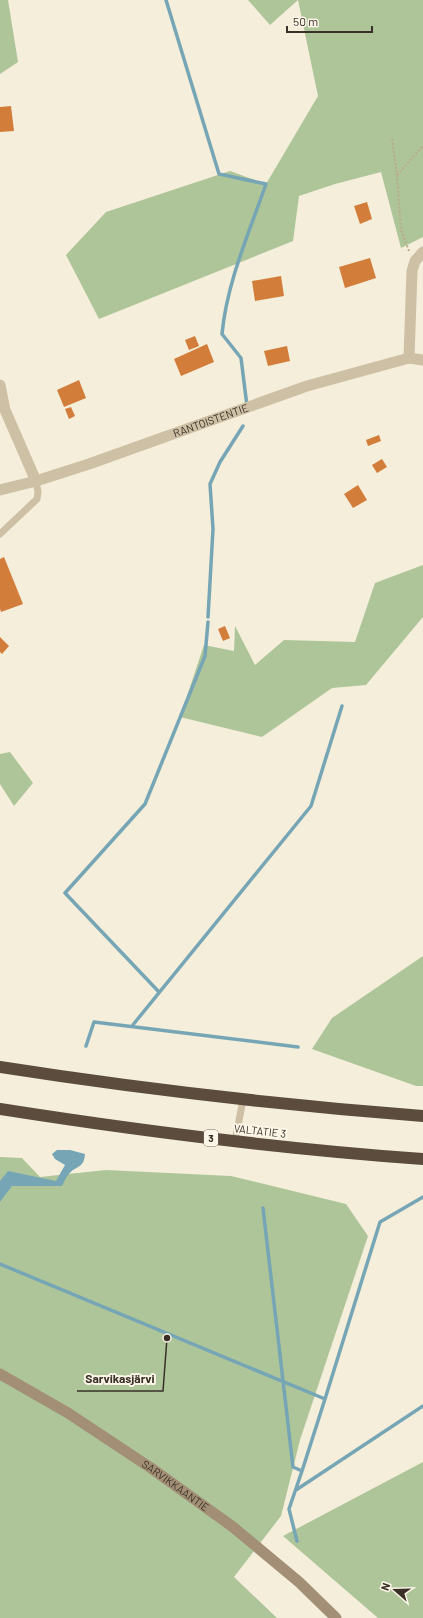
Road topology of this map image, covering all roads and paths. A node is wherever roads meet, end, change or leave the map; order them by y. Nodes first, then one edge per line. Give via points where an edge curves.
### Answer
1 (392, 139) dead end
2 (423, 146) edge
3 (397, 175) junction
4 (423, 252) edge
5 (415, 261) junction
6 (409, 358) junction
7 (423, 360) edge
8 (0, 385) edge
9 (36, 481) junction
10 (0, 490) edge
11 (0, 534) edge
12 (0, 1067) edge
13 (243, 1100) junction
14 (0, 1109) edge
15 (423, 1116) edge
16 (235, 1141) junction
17 (423, 1159) edge
18 (0, 1374) edge
19 (336, 1618) edge

1 - 3 path
2 - 3 path
3 - 5 path via 401,230
4 - 5 street
5 - 6 street via 412,271
6 - 7 street, RANTOISTENTIE
6 - 9 street, RANTOISTENTIE via 307,386
8 - 9 street via 5,410
9 - 10 street, RANTOISTENTIE
9 - 11 lane via 37,499
12 - 13 highway
13 - 15 highway
13 - 16 lane
14 - 16 highway, VALTATIE 3 / 3
16 - 17 highway, VALTATIE 3 / 3
18 - 19 main road, SARVIKKAANTIE via 68,1413 233,1527 299,1582

